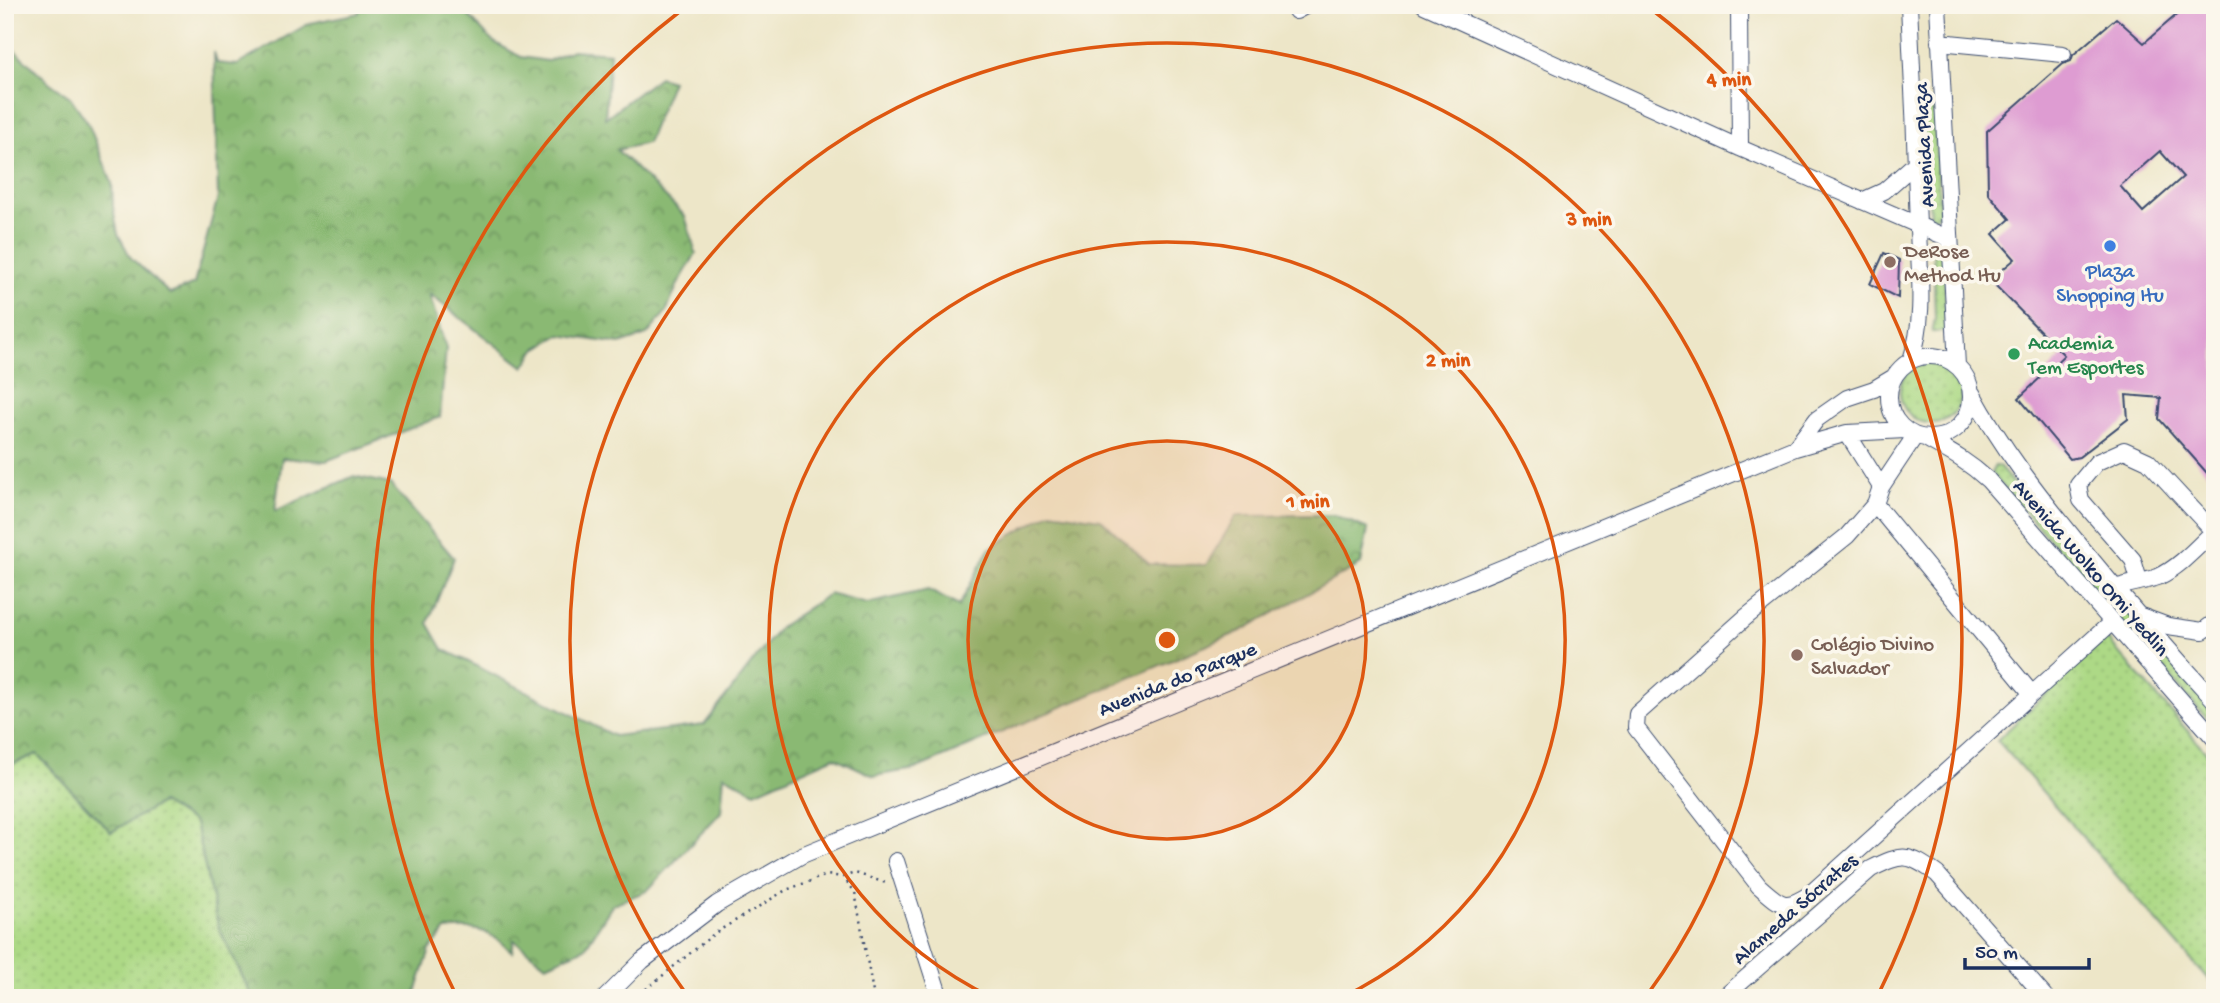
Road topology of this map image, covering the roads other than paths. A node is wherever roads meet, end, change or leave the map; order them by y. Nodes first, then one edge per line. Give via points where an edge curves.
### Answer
1 (1424, 5) edge
2 (1739, 5) edge
3 (1909, 5) edge
4 (1938, 5) edge
5 (1939, 42) junction
6 (2063, 54) dead end
7 (1740, 148) junction
8 (1917, 162) junction
9 (1862, 201) junction
10 (1917, 227) junction
11 (1950, 239) junction
12 (1911, 360) junction
13 (1957, 366) junction
14 (1894, 377) junction
15 (1972, 393) junction
16 (1847, 433) junction
17 (1915, 435) junction
18 (1795, 448) junction
19 (1881, 487) junction
20 (1875, 505) junction
21 (2214, 530) edge
22 (2139, 580) junction
23 (2114, 588) junction
24 (2135, 613) junction
25 (2112, 622) junction
26 (2215, 622) edge
27 (2032, 694) junction
28 (2215, 701) edge
29 (2215, 739) edge
30 (896, 861) dead end
31 (605, 998) edge
32 (940, 998) edge
33 (1723, 998) edge
34 (2046, 998) edge

1 - 7 street
2 - 7 street
3 - 8 street, Avenida Plaza
4 - 5 street, Avenida Plaza
5 - 6 street
5 - 11 street, Avenida Plaza
7 - 9 street
8 - 9 street via 1884,191
8 - 10 street, Avenida Plaza
9 - 10 street
10 - 11 street
10 - 12 street, Avenida Plaza via 1920,305
11 - 13 street, Avenida Plaza
12 - 13 street via 1943,358
12 - 14 street
13 - 15 street
14 - 17 street via 1889,391 1895,419
14 - 18 street via 1847,398 1817,418
15 - 17 street via 1964,421 1953,432 1940,438
15 - 23 street, Avenida Wolko Orni Yedlin via 2022,475
16 - 17 street, Avenida do Parque
16 - 18 street, Avenida do Parque
16 - 19 street
17 - 19 street
17 - 25 street, Avenida Wolko Orni Yedlin via 1947,448 1988,480
18 - 31 street, Avenida do Parque via 802,855 717,904 642,961
19 - 20 street
20 - 27 street
20 - 27 street via 1847,536 1746,617 1637,714 1636,727 1759,886 1781,904 1793,905 1810,894
21 - 22 street via 2176,566 2157,578
21 - 22 street via 2148,461 2124,450 2097,462 2078,485 2081,500 2133,560
22 - 23 street
23 - 24 street, Avenida Wolko Orni Yedlin
24 - 26 street via 2168,626 2203,631
24 - 28 street, Avenida Wolko Orni Yedlin
25 - 27 street
25 - 29 street, Avenida Wolko Orni Yedlin
30 - 32 street
33 - 34 street, Alameda Sócrates via 1871,869 1895,856 1917,860 1937,874

